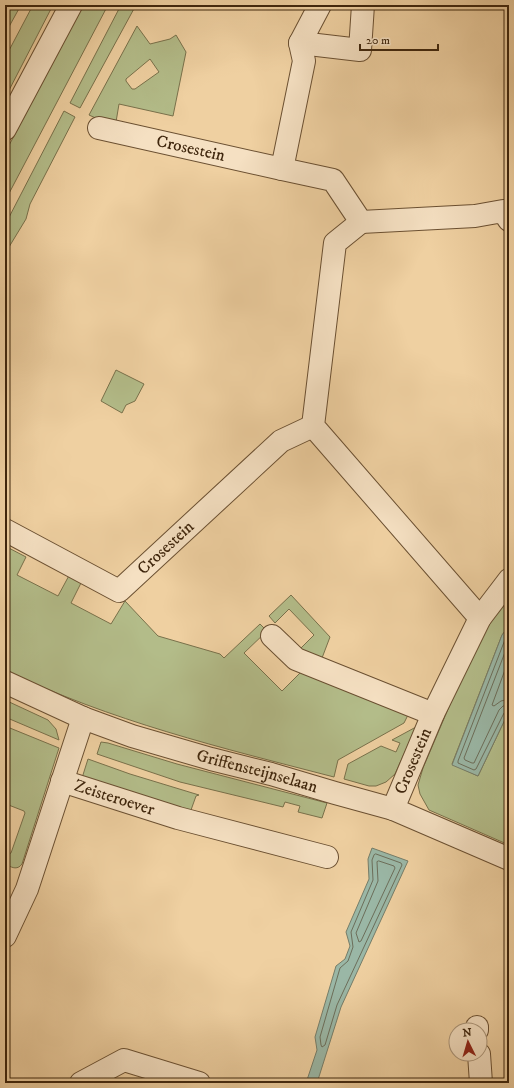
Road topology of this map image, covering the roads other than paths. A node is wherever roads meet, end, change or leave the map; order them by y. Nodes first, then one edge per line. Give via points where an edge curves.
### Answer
1 (71, 5) edge
2 (320, 5) edge
3 (363, 5) edge
4 (300, 43) junction
5 (99, 128) dead end
6 (5, 129) edge
7 (282, 169) junction
8 (507, 212) edge
9 (361, 222) junction
10 (313, 426) junction
11 (5, 530) edge
12 (509, 580) edge
13 (480, 618) junction
14 (272, 636) dead end
15 (5, 682) edge
16 (433, 714) junction
17 (83, 718) junction
18 (62, 781) junction
19 (393, 808) junction
20 (327, 858) dead end
21 (509, 859) edge
22 (5, 936) edge
23 (480, 1062) edge
24 (81, 1083) edge
25 (199, 1083) edge
26 (481, 1083) edge

1 - 6 street
2 - 4 street
3 - 4 street via 360,50
4 - 7 street via 304,61
5 - 7 street, Crosestein
7 - 9 street, Crosestein via 333,180
8 - 9 street
9 - 10 street via 335,243
10 - 11 street, Crosestein via 281,441 119,591
10 - 13 street
12 - 13 street, Crosestein
13 - 16 street, Crosestein
14 - 16 street, Crosestein via 296,659
15 - 17 street, Griffensteijnselaan
16 - 19 street, Crosestein
17 - 18 street
17 - 19 street, Griffensteijnselaan via 211,760 272,774
18 - 20 street, Zeisteroever via 178,818
18 - 22 street, Zeisteroever via 27,889
19 - 21 street, Griffensteijnselaan
23 - 26 street
24 - 25 street via 124,1060

